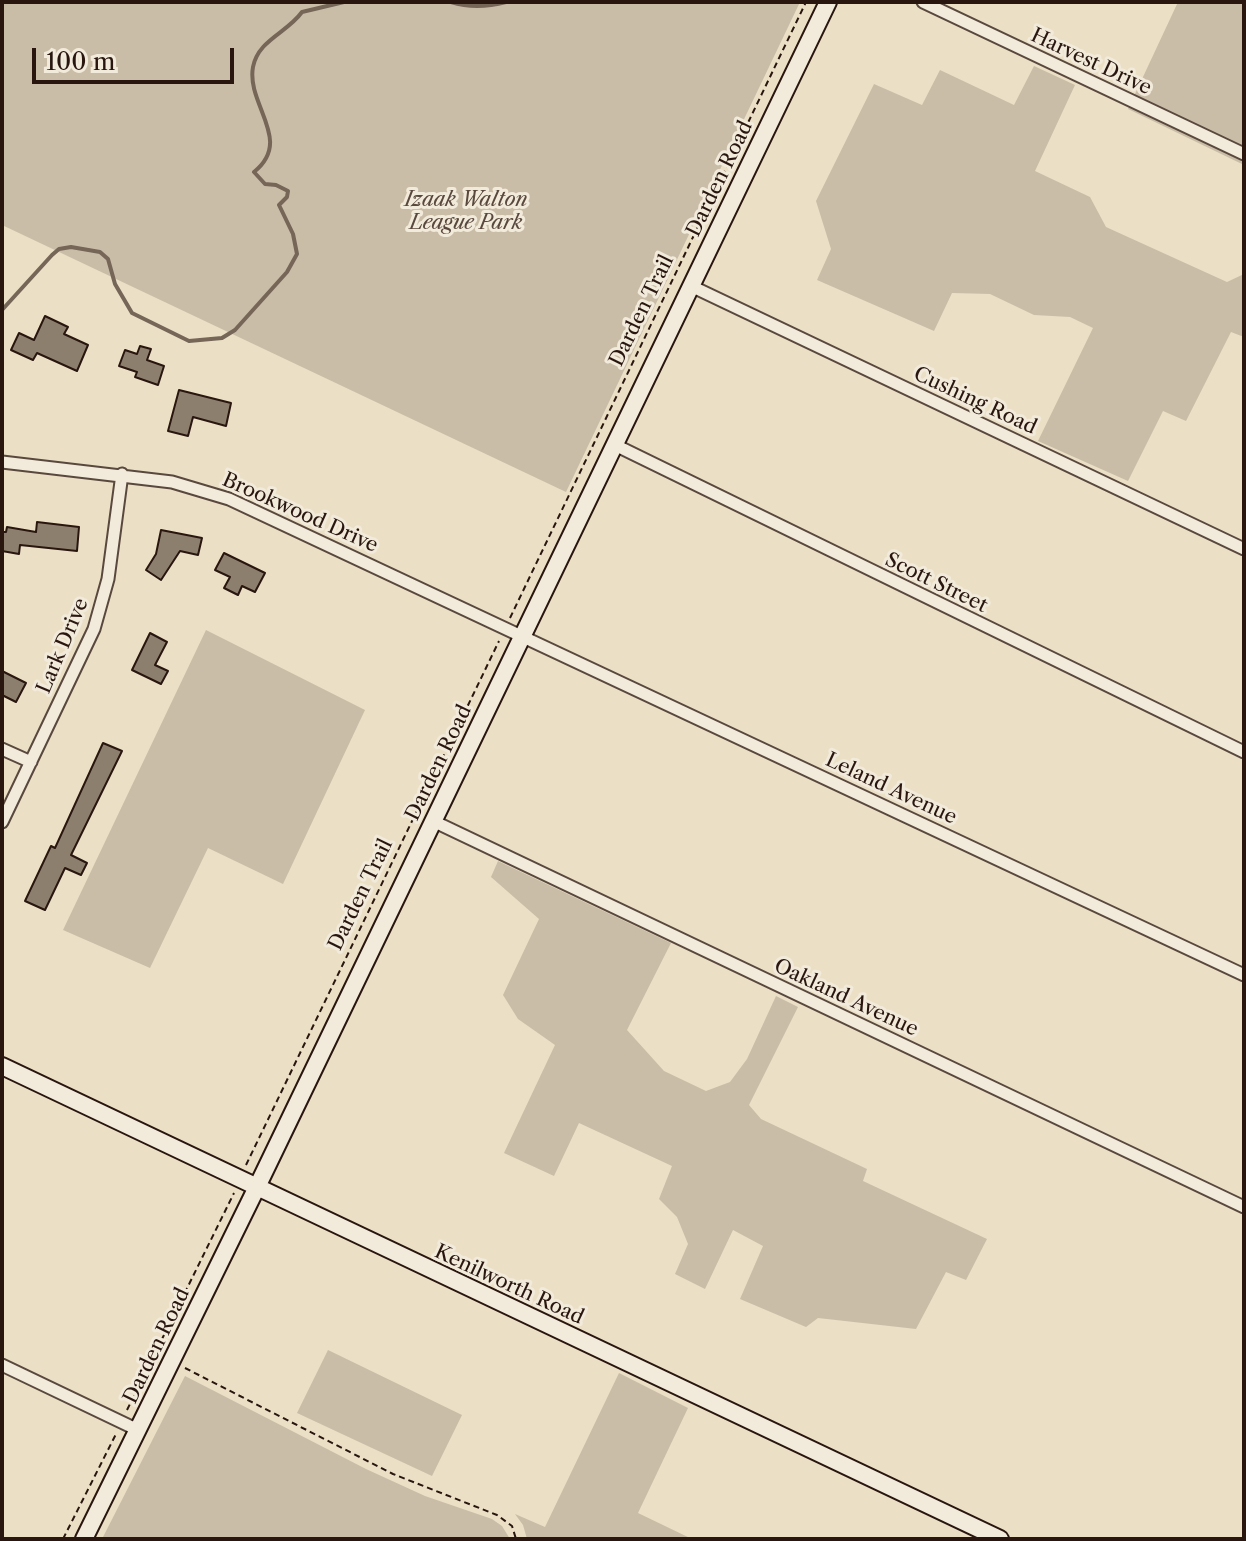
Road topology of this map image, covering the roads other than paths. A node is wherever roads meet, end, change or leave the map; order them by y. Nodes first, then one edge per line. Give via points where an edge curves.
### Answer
1 (828, 2) edge
2 (923, 2) edge
3 (1244, 154) edge
4 (691, 286) junction
5 (613, 444) junction
6 (2, 462) edge
7 (122, 474) junction
8 (1244, 549) edge
9 (523, 635) junction
10 (2, 749) edge
11 (1244, 752) edge
12 (31, 762) junction
13 (433, 821) junction
14 (2, 822) edge
15 (1244, 975) edge
16 (2, 1066) edge
17 (257, 1187) junction
18 (1244, 1207) edge
19 (2, 1365) edge
20 (138, 1430) junction
21 (84, 1539) edge
22 (1000, 1539) edge

1 - 4 street, Darden Road
2 - 3 street, Harvest Drive
4 - 5 street, Darden Road
4 - 8 street, Cushing Road
5 - 9 street, Darden Road
5 - 11 street, Scott Street
6 - 7 street, Brookwood Drive
7 - 9 street, Brookwood Drive via 229,499
7 - 12 street, Lark Drive via 94,629
9 - 13 street, Darden Road
9 - 15 street, Leland Avenue
10 - 12 street
12 - 14 street, Lark Drive
13 - 17 street, Darden Road
13 - 18 street, Oakland Avenue
16 - 17 street, Kenilworth Road
17 - 20 street, Darden Road
17 - 22 street, Kenilworth Road
19 - 20 street
20 - 21 street, Darden Road

